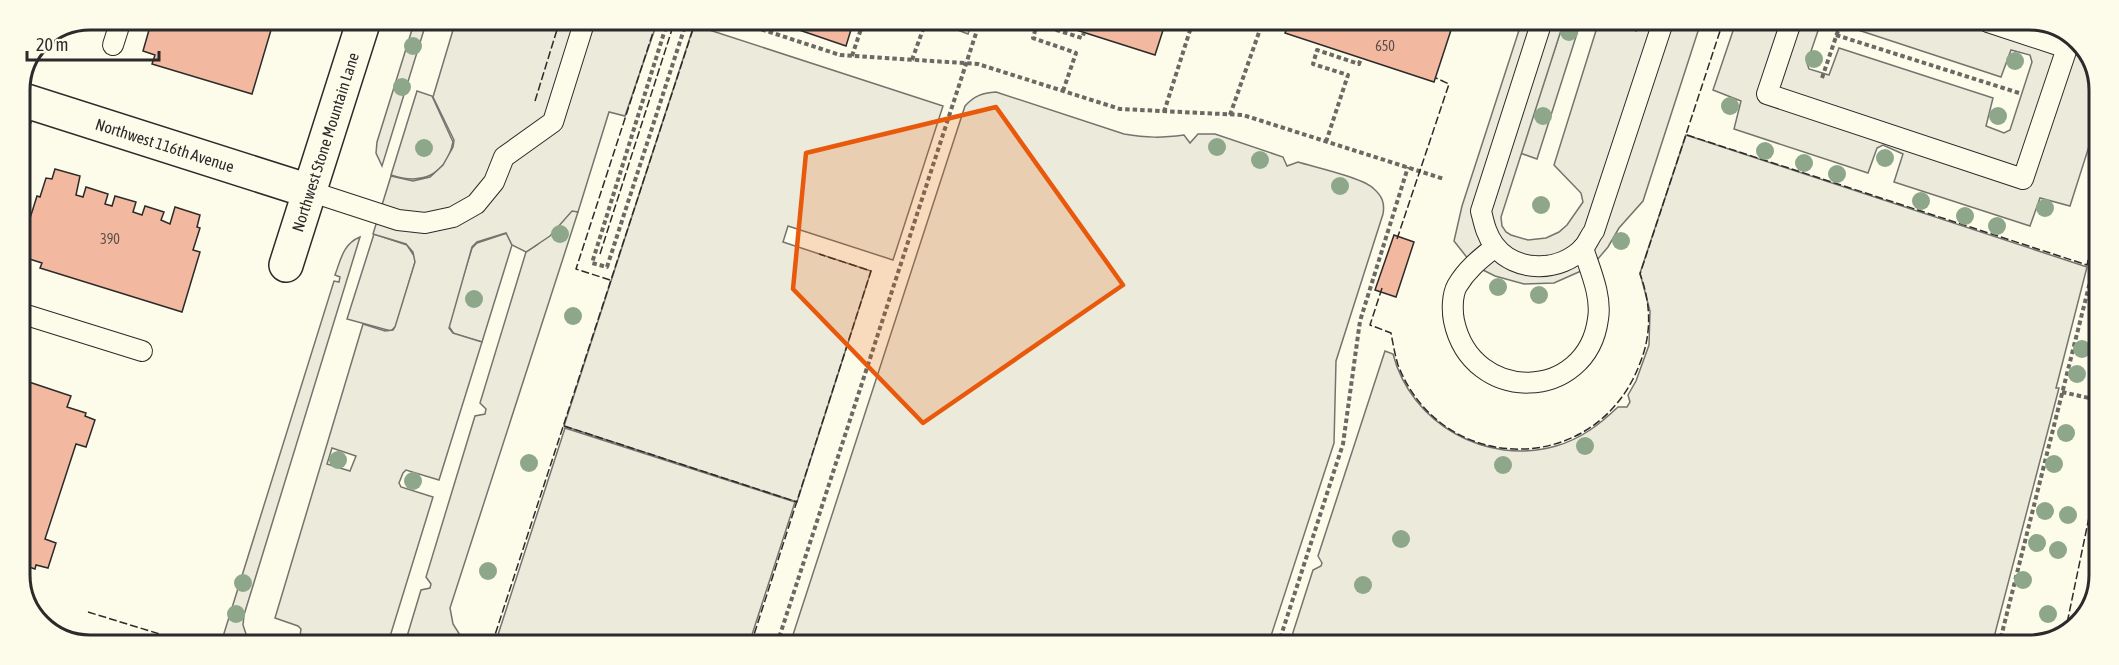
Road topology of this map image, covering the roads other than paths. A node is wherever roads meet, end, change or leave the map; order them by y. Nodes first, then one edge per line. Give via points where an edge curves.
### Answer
1 (118, 30) edge
2 (361, 30) edge
3 (582, 30) edge
4 (1539, 30) edge
5 (1660, 30) edge
6 (1788, 30) edge
7 (2012, 30) edge
8 (113, 45) dead end
9 (30, 110) edge
10 (309, 191) junction
11 (1495, 247) junction
12 (1583, 248) junction
13 (286, 266) dead end
14 (30, 316) edge
15 (142, 351) dead end

1 - 8 lane
2 - 10 street, Northwest Stone Mountain Lane
3 - 10 lane via 553,123 504,157 494,182 476,204 453,217 425,223 398,220
4 - 11 lane via 1481,211 1485,230
5 - 12 lane via 1594,231
6 - 7 lane via 1767,94 2023,179 2067,48
9 - 10 street, Northwest 116th Avenue
10 - 13 street, Northwest Stone Mountain Lane
11 - 12 lane via 1510,259 1529,266 1549,266 1568,260
11 - 12 lane via 1471,266 1455,288 1452,313 1457,337 1470,358 1488,374 1511,382 1535,383 1558,376 1578,362 1592,341 1599,318
14 - 15 lane

